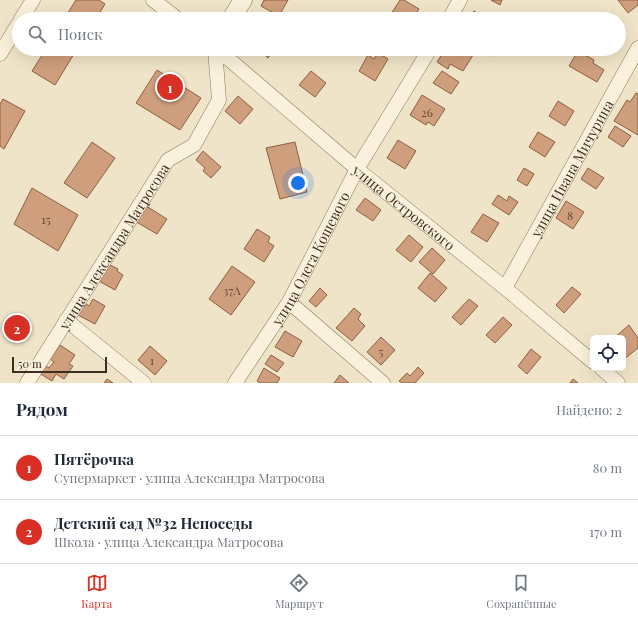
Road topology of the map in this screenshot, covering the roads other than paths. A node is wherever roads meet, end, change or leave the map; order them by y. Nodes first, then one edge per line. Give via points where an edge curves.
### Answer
1 (33, 0) edge
2 (153, 0) edge
3 (243, 0) edge
4 (460, 0) edge
5 (25, 12) edge
6 (169, 12) edge
7 (236, 12) edge
8 (452, 12) edge
9 (12, 32) edge
10 (2, 45) edge
11 (638, 48) edge
12 (216, 56) edge
13 (224, 56) edge
14 (426, 56) edge
15 (357, 169) junction
16 (505, 288) junction
17 (289, 302) junction
18 (66, 320) junction
19 (590, 359) edge
20 (604, 371) edge
21 (27, 383) edge
22 (144, 383) edge
23 (235, 383) edge
24 (383, 383) edge
25 (618, 383) edge

1 - 5 street
2 - 6 street
3 - 7 street
4 - 8 street
9 - 10 street
11 - 16 street, улица Ивана Мичурина
12 - 18 street, улица Александра Матросова via 219,100 194,145 168,160
13 - 15 street, улица Островского
14 - 15 street, улица Олега Кошевого
15 - 16 street, улица Островского
15 - 17 street, улица Олега Кошевого
16 - 19 street, улица Островского
17 - 23 street, улица Олега Кошевого
17 - 24 street
18 - 21 street, улица Александра Матросова
18 - 22 street
20 - 25 street

